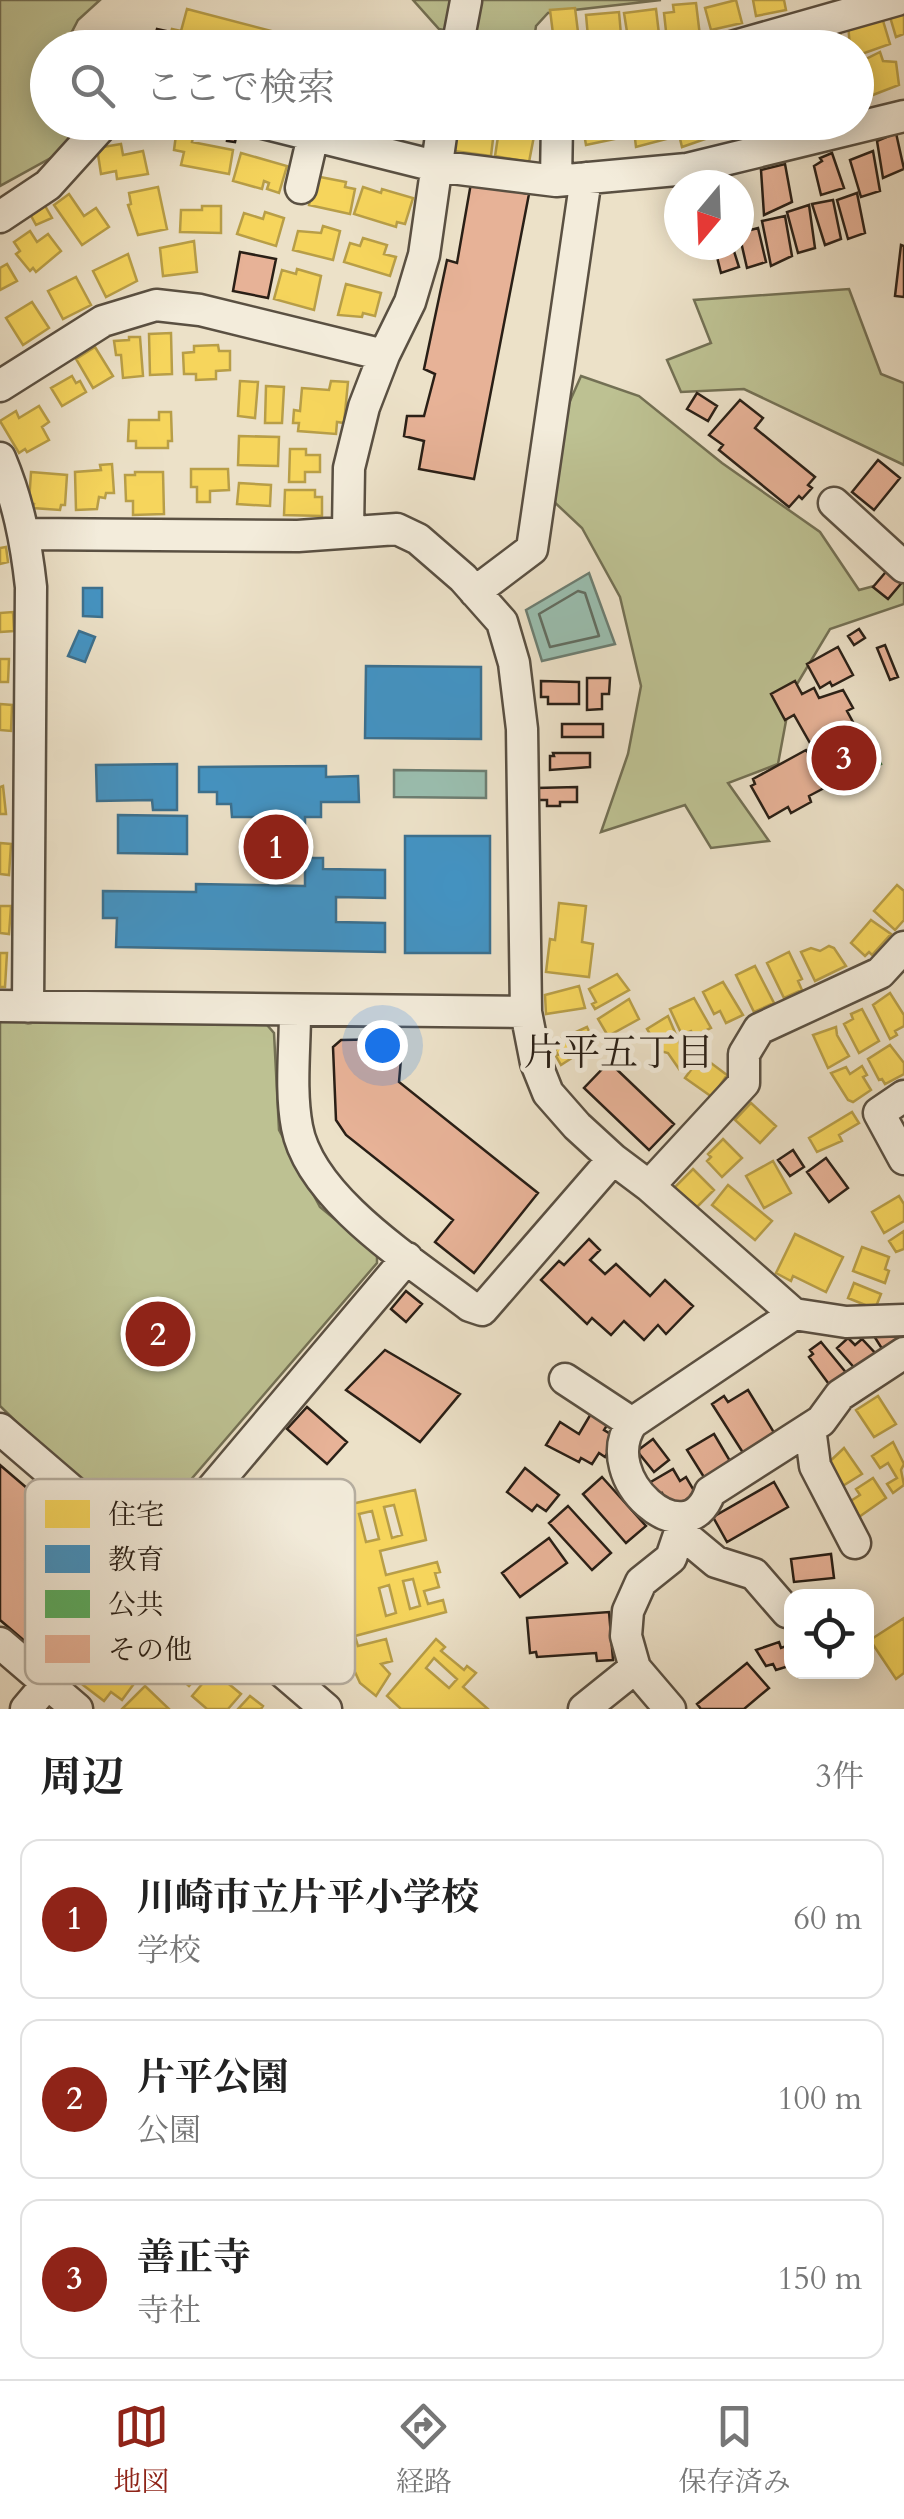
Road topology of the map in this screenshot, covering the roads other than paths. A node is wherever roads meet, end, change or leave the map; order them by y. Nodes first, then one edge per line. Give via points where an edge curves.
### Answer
1 (897, 0) edge
2 (466, 1) edge
3 (460, 30) edge
4 (791, 30) edge
5 (904, 116) edge
6 (874, 123) edge
7 (89, 140) edge
8 (312, 140) edge
9 (329, 140) edge
10 (440, 140) edge
11 (561, 140) edge
12 (806, 140) edge
13 (435, 166) junction
14 (571, 180) junction
15 (302, 188) dead end
16 (0, 217) edge
17 (384, 356) junction
18 (0, 386) edge
19 (0, 458) edge
20 (834, 503) dead end
21 (348, 531) junction
22 (25, 534) junction
23 (904, 567) edge
24 (475, 592) junction
25 (14, 756) edge
26 (904, 947) edge
27 (14, 1006) edge
28 (294, 1012) junction
29 (526, 1012) junction
30 (904, 1096) edge
31 (613, 1159) junction
32 (904, 1159) edge
33 (648, 1186) junction
34 (408, 1258) junction
35 (794, 1314) junction
36 (903, 1317) edge
37 (904, 1354) edge
38 (565, 1379) dead end
39 (632, 1423) junction
40 (810, 1428) junction
41 (0, 1429) edge
42 (58, 1479) edge
43 (219, 1479) edge
44 (682, 1525) junction
45 (855, 1543) dead end
46 (784, 1609) edge
47 (0, 1643) edge
48 (25, 1664) edge
49 (635, 1668) junction
50 (47, 1684) edge
51 (49, 1684) edge
52 (297, 1684) edge
53 (26, 1709) edge
54 (78, 1709) edge
55 (326, 1709) edge
56 (584, 1709) edge
57 (670, 1709) edge

1 - 4 street
2 - 3 street
5 - 6 street
7 - 16 street via 48,185
8 - 15 street
9 - 13 street
10 - 13 street
11 - 14 street
12 - 14 street via 687,169
13 - 14 street
13 - 17 street via 424,255
14 - 24 street via 532,549
17 - 18 street via 156,305 102,321
17 - 21 street via 350,468
19 - 22 street
20 - 23 street
21 - 22 street
21 - 24 street via 397,529 418,539
22 - 25 street via 31,588
24 - 29 street via 502,622 514,663 522,729
25 - 27 street
26 - 33 street via 880,973 758,1029 744,1054 744,1083
27 - 28 street
28 - 29 street
28 - 34 street via 294,1110 304,1154 320,1181
29 - 31 street via 548,1093
30 - 32 street via 879,1113
31 - 33 street
31 - 34 street via 482,1310
33 - 35 street
34 - 43 street
35 - 36 street via 846,1322
35 - 39 street
37 - 40 street via 840,1395
38 - 39 street
39 - 44 street via 624,1434 624,1460 632,1486 648,1506
40 - 44 street via 710,1492
40 - 45 street via 814,1466
41 - 42 street
44 - 46 street via 716,1562 754,1574
44 - 49 street via 671,1558 641,1582 628,1611 626,1636
47 - 48 street
49 - 56 street
49 - 57 street
50 - 53 street
51 - 54 street
52 - 55 street

